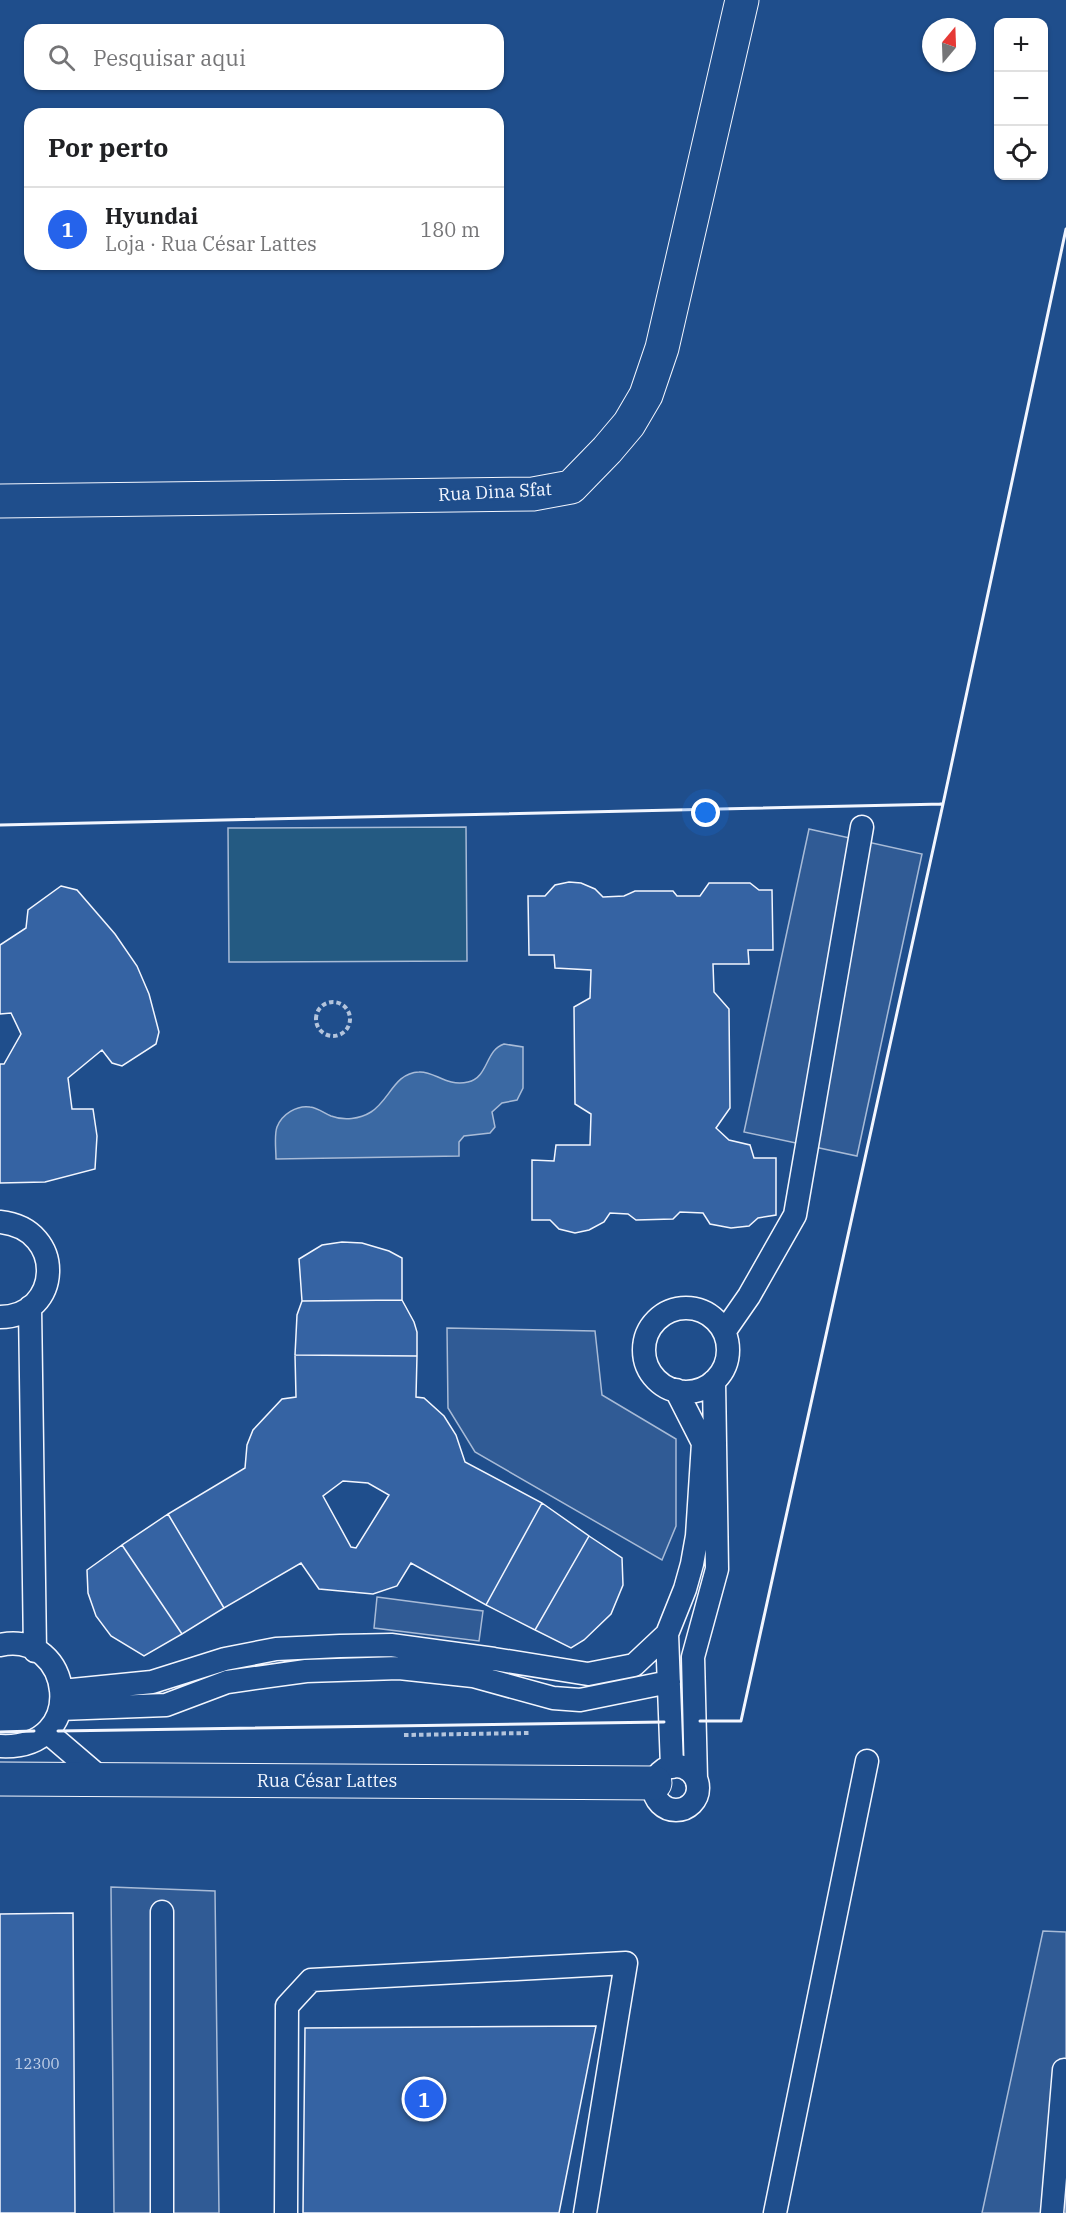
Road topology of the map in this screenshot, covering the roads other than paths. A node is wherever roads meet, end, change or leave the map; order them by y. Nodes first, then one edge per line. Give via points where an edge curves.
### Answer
1 (742, 0) edge
2 (0, 501) edge
3 (862, 827) dead end
4 (0, 1222) edge
5 (30, 1307) junction
6 (0, 1317) edge
7 (724, 1332) junction
8 (714, 1381) junction
9 (676, 1390) junction
10 (667, 1634) junction
11 (0, 1645) edge
12 (35, 1651) junction
13 (669, 1682) junction
14 (61, 1700) junction
15 (47, 1732) junction
16 (0, 1746) edge
17 (867, 1761) dead end
18 (664, 1775) junction
19 (0, 1779) edge
20 (102, 1779) junction
21 (696, 1779) junction
22 (162, 1911) dead end
23 (1064, 2070) dead end
24 (162, 2213) edge
25 (286, 2213) edge
26 (585, 2213) edge
27 (775, 2213) edge
28 (1052, 2213) edge

1 - 2 street, Rua Dina Sfat via 662,348 646,395 629,424 571,487 533,494
3 - 7 lane via 795,1215
4 - 5 lane via 27,1230 45,1253 47,1282
5 - 6 lane
5 - 12 lane
7 - 8 lane via 727,1359
7 - 9 lane via 706,1312 693,1308 679,1308 654,1322 644,1347 646,1362 663,1385
8 - 9 lane via 702,1388
8 - 21 lane via 717,1569 693,1657
9 - 10 lane via 703,1443 692,1564
10 - 13 lane
10 - 14 lane via 634,1665 588,1674 391,1645 276,1649 225,1659 152,1682
11 - 12 lane via 24,1645
12 - 14 lane via 53,1666 61,1682
13 - 14 lane via 580,1700 553,1698 473,1676 410,1669 306,1671 227,1682 166,1705
13 - 18 lane
14 - 15 lane
15 - 16 lane via 33,1742
15 - 20 lane
17 - 27 lane
18 - 20 street, Rua César Lattes
18 - 21 lane via 686,1769
18 - 21 lane via 658,1801 677,1810 691,1805 695,1799
19 - 20 street, Rua César Lattes
22 - 24 lane
23 - 28 lane
25 - 26 lane via 287,2006 311,1980 626,1963

